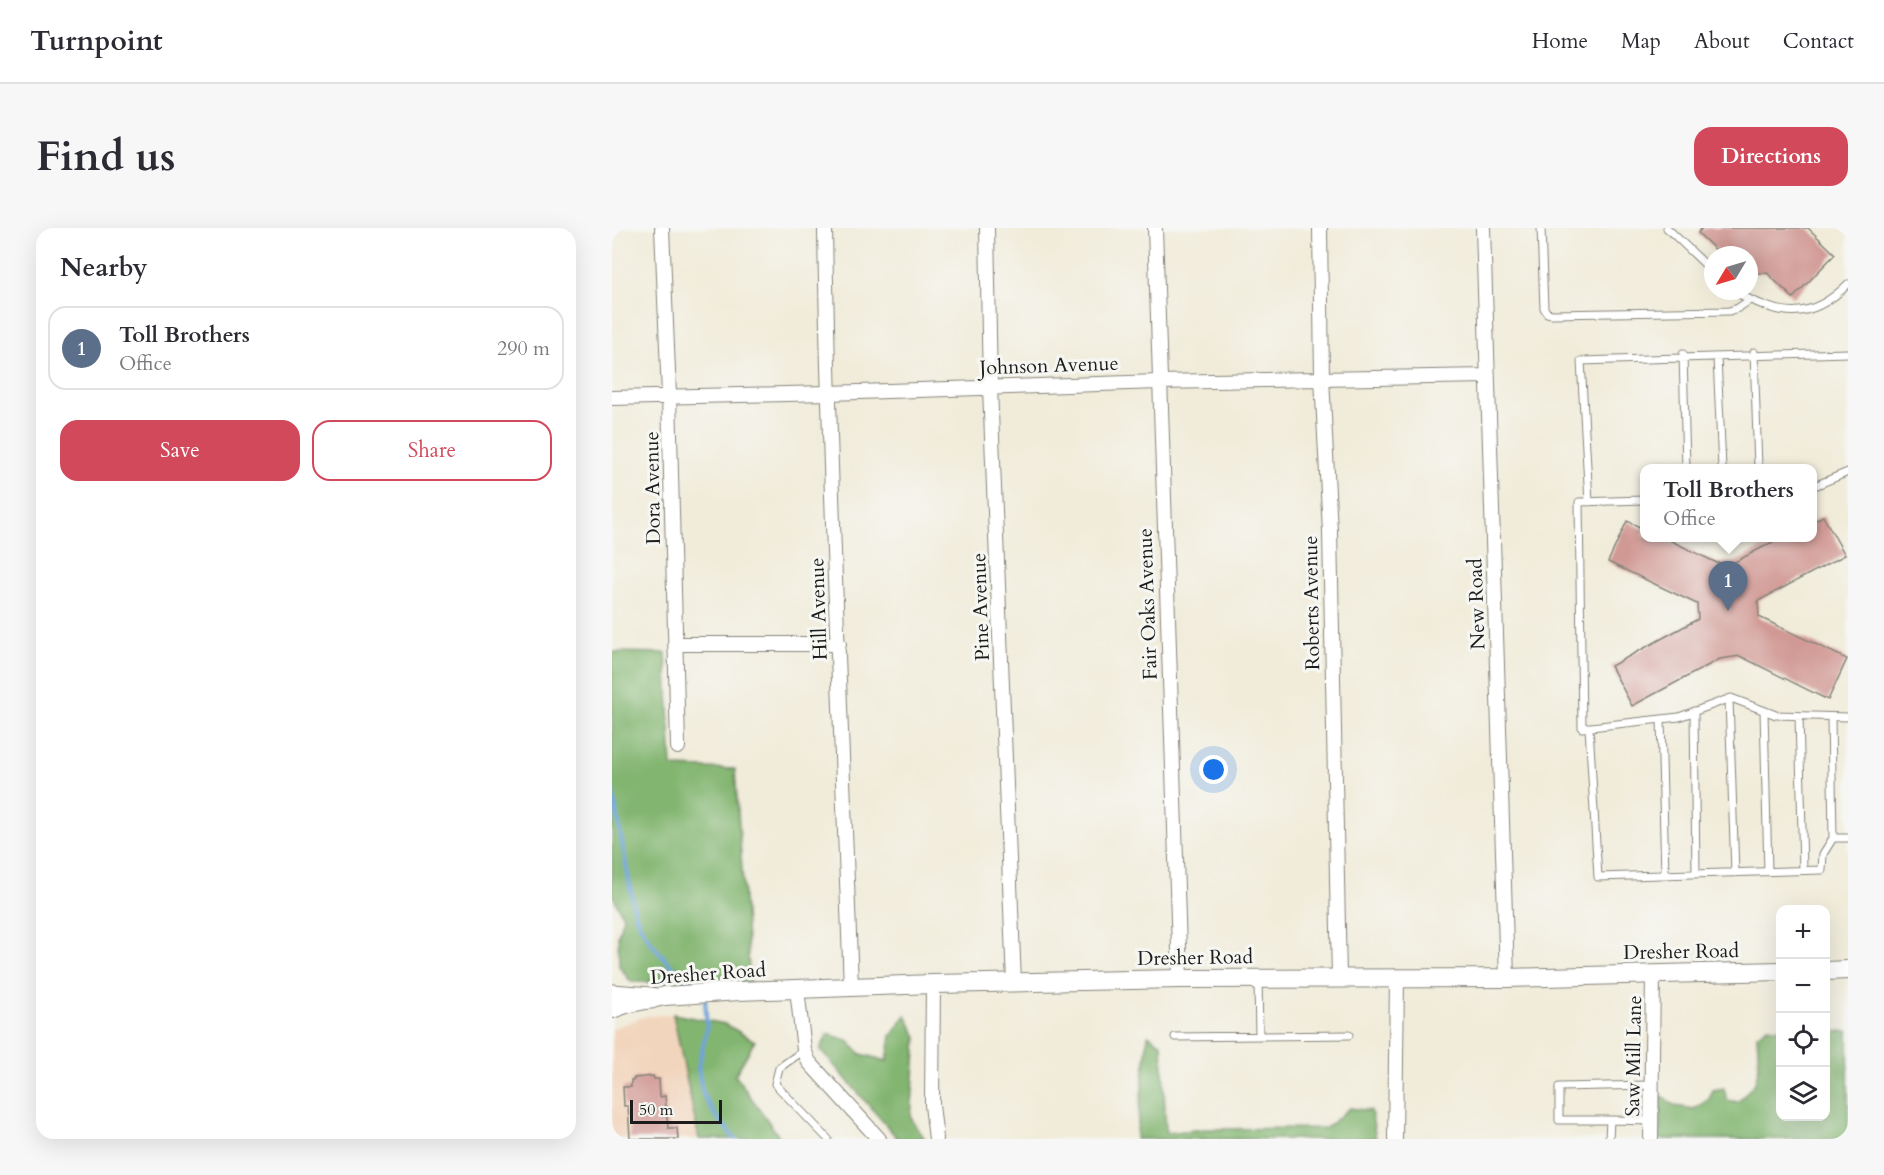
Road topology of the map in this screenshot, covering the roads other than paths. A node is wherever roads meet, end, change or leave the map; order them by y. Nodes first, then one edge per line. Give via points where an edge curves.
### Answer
1 (662, 228) edge
2 (825, 228) edge
3 (987, 228) edge
4 (1155, 228) edge
5 (1320, 228) edge
6 (1483, 228) edge
7 (1541, 228) edge
8 (1667, 228) edge
9 (1704, 263) edge
10 (1848, 284) edge
11 (1750, 300) joint
12 (1848, 353) edge
13 (1755, 354) junction
14 (1683, 356) junction
15 (1718, 357) junction
16 (1488, 376) junction
17 (1322, 378) junction
18 (1159, 381) junction
19 (990, 387) junction
20 (828, 393) junction
21 (669, 395) junction
22 (612, 398) edge
23 (1686, 464) edge
24 (1722, 464) edge
25 (1758, 464) edge
26 (1848, 472) edge
27 (1817, 485) edge
28 (1640, 500) edge
29 (1589, 502) junction
30 (675, 644) junction
31 (839, 644) junction
32 (1729, 699) junction
33 (1694, 711) junction
34 (1764, 711) junction
35 (1799, 716) junction
36 (1831, 717) junction
37 (1848, 717) edge
38 (1661, 719) junction
39 (1589, 727) junction
40 (678, 747) dead end
41 (1833, 838) junction
42 (1848, 838) edge
43 (1803, 870) junction
44 (1768, 872) junction
45 (1735, 873) junction
46 (1696, 874) junction
47 (1665, 875) junction
48 (1848, 970) edge
49 (1776, 971) edge
50 (1830, 971) edge
51 (1653, 974) junction
52 (1258, 978) junction
53 (1339, 978) junction
54 (1507, 978) junction
55 (1180, 979) junction
56 (1397, 979) junction
57 (1014, 983) junction
58 (933, 984) junction
59 (851, 988) junction
60 (797, 990) junction
61 (612, 995) edge
62 (658, 997) junction
63 (612, 1010) edge
64 (1349, 1035) dead end
65 (1259, 1036) junction
66 (1175, 1037) dead end
67 (804, 1050) junction
68 (1652, 1085) junction
69 (1610, 1120) junction
70 (1652, 1121) junction
71 (828, 1139) edge
72 (879, 1139) edge
73 (936, 1139) edge
74 (1395, 1139) edge
75 (1609, 1139) edge
76 (1651, 1139) edge

1 - 21 street, Dora Avenue
2 - 20 street, Hill Avenue
3 - 19 street, Pine Avenue
4 - 18 street, Fair Oaks Avenue
5 - 17 street, Roberts Avenue
6 - 16 street, New Road
7 - 11 lane via 1547,313 1729,311
8 - 9 lane
10 - 11 lane via 1825,303 1806,310 1770,309
12 - 13 lane
13 - 15 lane
13 - 25 lane
14 - 15 lane
14 - 23 lane
14 - 29 lane via 1581,361
15 - 24 lane
16 - 17 street, Johnson Avenue
16 - 54 street, New Road
17 - 18 street, Johnson Avenue
17 - 53 street, Roberts Avenue via 1330,531
18 - 19 street, Johnson Avenue
18 - 55 street, Fair Oaks Avenue
19 - 20 street, Johnson Avenue
19 - 57 street, Pine Avenue
20 - 21 street, Johnson Avenue
20 - 31 street, Hill Avenue
21 - 22 street, Johnson Avenue
21 - 30 street, Dora Avenue
26 - 27 lane
28 - 29 lane
29 - 39 lane via 1579,502 1582,728
30 - 31 street
30 - 40 street, Dora Avenue
31 - 59 street, Hill Avenue
32 - 33 lane
32 - 34 lane
32 - 45 lane
33 - 38 lane
33 - 46 lane
34 - 35 lane via 1776,716
34 - 44 lane
35 - 36 lane
35 - 43 lane
36 - 37 lane
36 - 41 lane
38 - 39 lane
38 - 47 lane
39 - 47 lane via 1598,877
41 - 42 lane
41 - 43 lane via 1823,854 1822,870
43 - 44 lane
44 - 45 lane
45 - 46 lane
46 - 47 lane
48 - 50 main road
49 - 51 main road, Dresher Road
51 - 54 main road, Dresher Road
51 - 68 street, Saw Mill Lane
52 - 53 main road, Dresher Road
52 - 55 main road, Dresher Road
52 - 65 lane
53 - 56 main road, Dresher Road
54 - 56 main road, Dresher Road
55 - 57 main road, Dresher Road
56 - 74 street
57 - 58 main road, Dresher Road
58 - 59 main road, Dresher Road
58 - 73 street via 932,1105
59 - 60 main road, Dresher Road
60 - 62 main road, Dresher Road
60 - 67 street
61 - 62 main road
62 - 63 main road, Dresher Road
64 - 65 lane
65 - 66 lane
67 - 71 lane via 779,1068 776,1084
67 - 72 street via 809,1062
68 - 69 lane via 1559,1088 1559,1120
68 - 70 street, Saw Mill Lane
69 - 70 lane
69 - 75 lane
70 - 76 street, Saw Mill Lane

